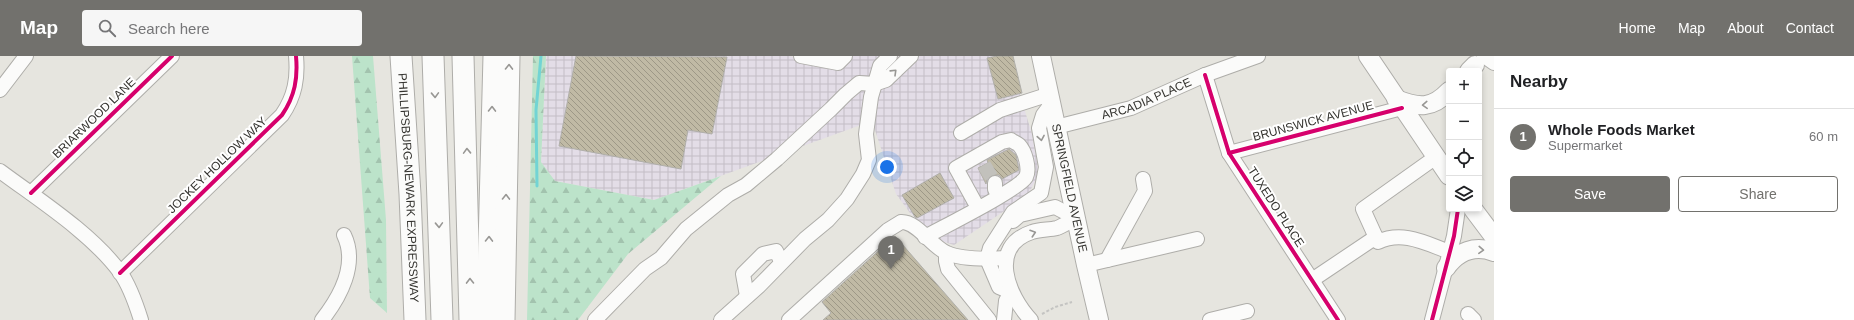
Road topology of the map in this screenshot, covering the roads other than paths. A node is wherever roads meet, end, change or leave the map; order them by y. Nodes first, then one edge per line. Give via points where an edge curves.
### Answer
1 (26, 56) edge
2 (172, 56) edge
3 (296, 56) edge
4 (401, 56) edge
5 (433, 56) edge
6 (464, 56) edge
7 (494, 56) edge
8 (509, 56) edge
9 (801, 56) edge
10 (845, 56) edge
11 (890, 56) edge
12 (911, 56) edge
13 (1042, 56) edge
14 (1258, 56) edge
15 (1368, 56) edge
16 (1476, 62) edge
17 (1494, 63) edge
18 (1205, 75) junction
19 (874, 84) junction
20 (0, 90) edge
21 (1446, 94) edge
22 (1051, 98) junction
23 (1399, 103) junction
24 (1056, 127) junction
25 (961, 133) dead end
26 (1229, 153) junction
27 (1436, 157) junction
28 (0, 171) edge
29 (1446, 172) edge
30 (1144, 179) dead end
31 (31, 193) junction
32 (978, 208) junction
33 (1458, 212) edge
34 (1475, 212) edge
35 (1076, 218) junction
36 (1002, 230) junction
37 (344, 235) dead end
38 (926, 237) junction
39 (1376, 237) junction
40 (1494, 238) edge
41 (1198, 239) dead end
42 (1494, 252) edge
43 (946, 253) junction
44 (1006, 258) junction
45 (987, 259) junction
46 (1107, 260) junction
47 (1448, 260) junction
48 (781, 261) junction
49 (1086, 265) junction
50 (120, 273) junction
51 (1312, 280) junction
52 (1011, 292) junction
53 (747, 296) junction
54 (1247, 311) dead end
55 (1029, 318) edge
56 (141, 320) edge
57 (322, 320) edge
58 (415, 320) edge
59 (442, 320) edge
60 (470, 320) edge
61 (487, 320) edge
62 (504, 320) edge
63 (595, 320) edge
64 (721, 320) edge
65 (789, 320) edge
66 (989, 320) edge
67 (1004, 320) edge
68 (1099, 320) edge
69 (1210, 320) edge
70 (1338, 320) edge
71 (1432, 320) edge

1 - 20 street
2 - 31 street, BRIARWOOD LANE
3 - 50 street, JOCKEY HOLLOW WAY via 296,84 293,96 282,115
4 - 58 highway, PHILLIPSBURG-NEWARK EXPRESSWAY
5 -> 59 highway
60 -> 6 highway
61 -> 7 highway
62 -> 8 highway
9 - 10 street via 838,63
11 - 19 street via 880,66
19 -> 12 street via 886,80
13 - 22 main road, SPRINGFIELD AVENUE
14 - 18 street, ARCADIA PLACE
15 - 23 main road
16 - 17 street
18 - 24 street, ARCADIA PLACE via 1130,108
18 - 26 street, TUXEDO PLACE
19 - 48 street via 866,134 869,160 863,174 847,199 828,220
19 - 63 street via 859,84 846,94 777,159 686,229 661,258 645,269
21 -> 23 main road via 1441,100 1428,105
22 - 24 main road, SPRINGFIELD AVENUE
22 - 25 street via 1000,110
22 -> 36 street via 1039,128 1046,167 1041,193 1013,212
23 - 26 street, BRUNSWICK AVENUE
23 - 27 main road
24 - 35 main road, SPRINGFIELD AVENUE
26 - 51 street, TUXEDO PLACE
27 - 29 main road
27 - 39 street via 1363,210
28 - 31 street
30 - 46 street via 1145,191
31 - 50 street via 86,236
32 - 32 street via 956,168 980,163 1002,142 1011,140 1020,146 1028,166 1027,176 1020,183 994,189
32 - 38 street
33 - 47 street
34 - 40 main road
35 - 36 street via 1055,207 1020,215
44 -> 35 street via 1013,244 1021,238 1032,232 1058,228
35 - 49 main road, SPRINGFIELD AVENUE
36 - 45 street via 990,248
37 - 57 street via 349,245 346,276 338,296
38 - 43 street
38 - 65 street via 910,224 898,223
39 - 47 street via 1378,242 1387,238 1406,236
39 - 51 street
41 - 46 street
47 -> 42 main road via 1469,250
43 - 45 street
43 - 66 street via 948,269
44 - 45 street
44 - 52 street via 1006,279
45 - 52 street via 999,287
46 - 49 street
47 - 71 street
48 - 53 street
48 - 53 street via 776,251 763,254 743,274
49 - 68 main road, SPRINGFIELD AVENUE
50 - 56 street
51 - 70 street, TUXEDO PLACE
52 - 55 street
52 - 67 street via 1006,301
53 - 64 street
54 - 69 street

